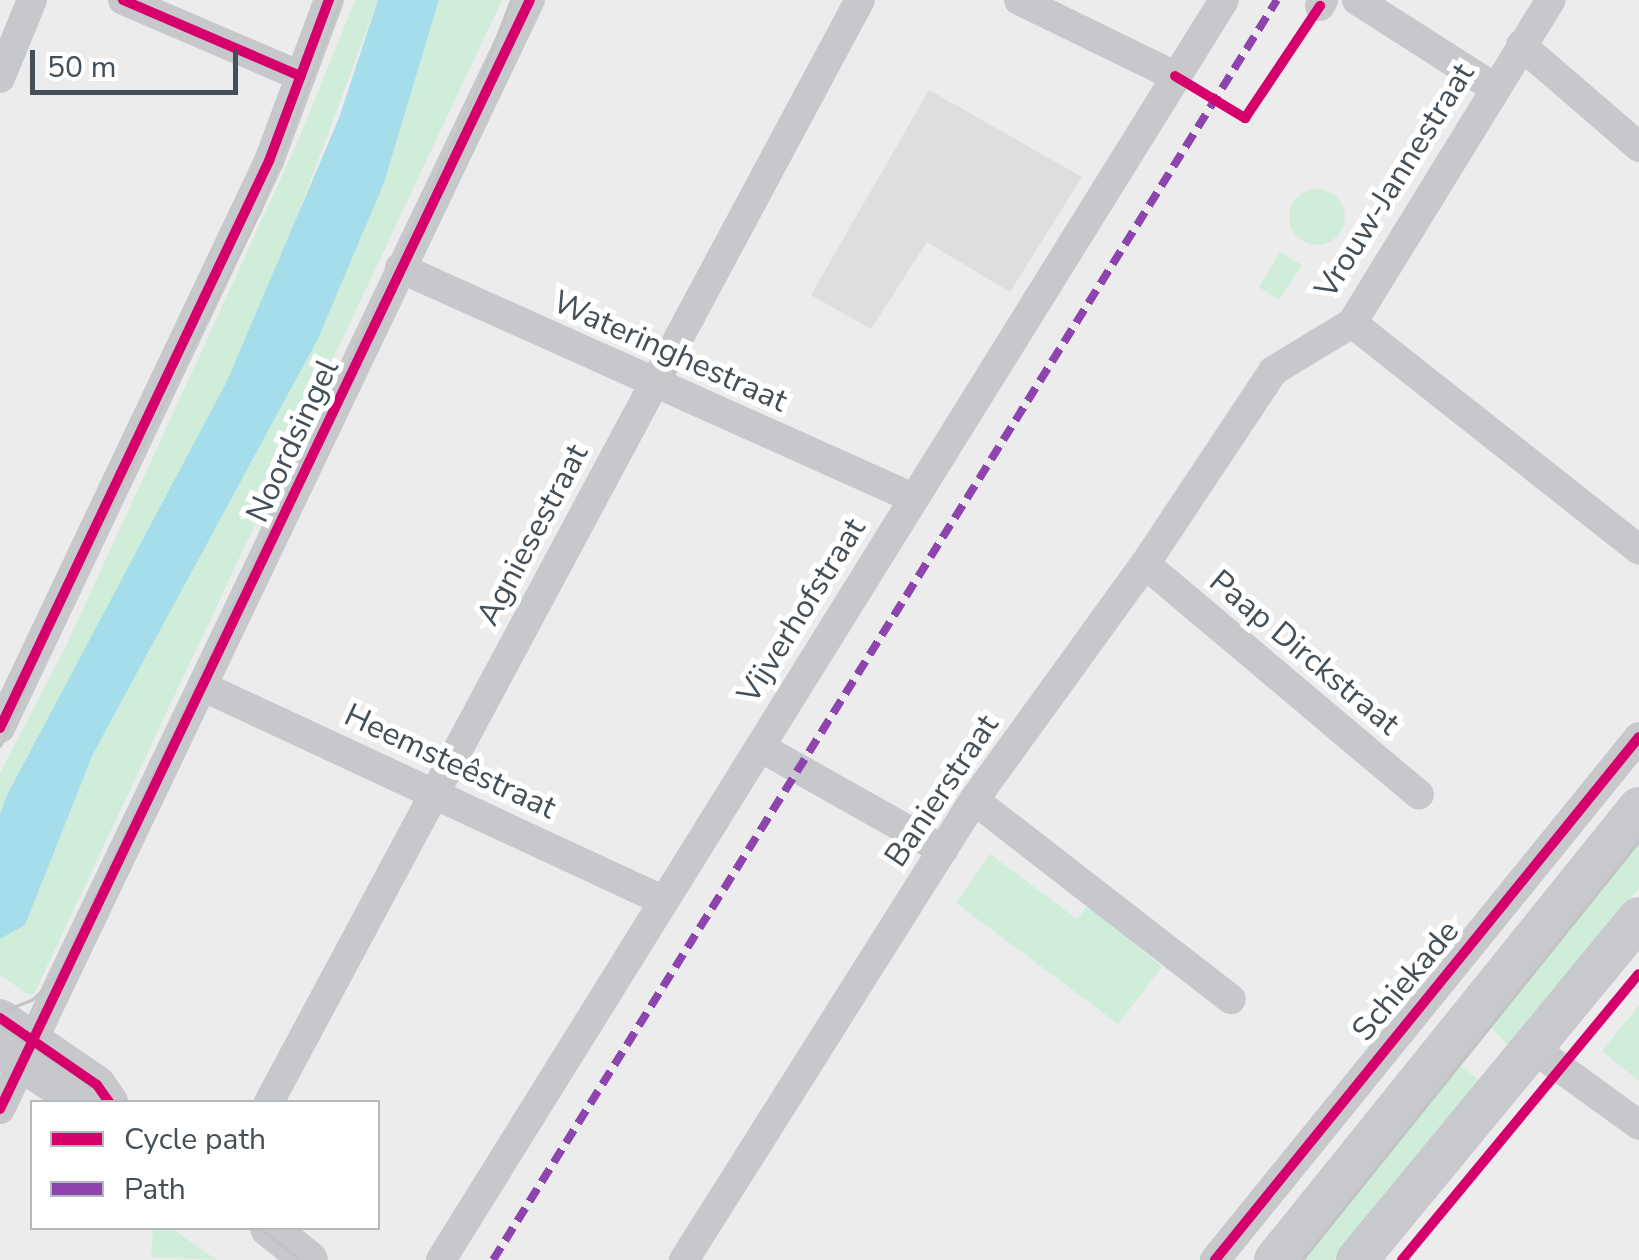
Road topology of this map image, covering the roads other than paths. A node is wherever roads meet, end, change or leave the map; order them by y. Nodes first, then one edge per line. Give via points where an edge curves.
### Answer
1 (32, 0) edge
2 (123, 0) edge
3 (329, 0) edge
4 (530, 0) edge
5 (860, 0) edge
6 (1020, 0) edge
7 (1224, 0) edge
8 (1357, 0) edge
9 (1550, 0) edge
10 (1521, 46) junction
11 (300, 76) junction
12 (1175, 76) junction
13 (0, 78) edge
14 (1492, 87) junction
15 (1639, 147) edge
16 (400, 268) junction
17 (1352, 323) junction
18 (1273, 372) joint
19 (652, 384) junction
20 (913, 498) junction
21 (1639, 550) edge
22 (1145, 564) junction
23 (206, 688) junction
24 (0, 728) edge
25 (1639, 737) edge
26 (760, 747) junction
27 (436, 793) junction
28 (1419, 796) dead end
29 (974, 800) junction
30 (1639, 808) edge
31 (943, 850) junction
32 (664, 901) junction
33 (1639, 918) edge
34 (1231, 999) dead end
35 (0, 1018) edge
36 (1530, 1046) junction
37 (20, 1052) edge
38 (80, 1100) edge
39 (108, 1100) edge
40 (270, 1100) edge
41 (0, 1108) edge
42 (1639, 1125) edge
43 (272, 1230) edge
44 (309, 1260) edge
45 (442, 1260) edge
46 (684, 1260) edge
47 (1215, 1260) edge
48 (1275, 1260) edge
49 (1357, 1260) edge

1 - 13 street
2 - 11 street
3 - 11 street
4 - 16 street, Noordsingel
5 - 19 street, Agniesestraat
6 - 12 street
7 - 12 street, Vijverhofstraat
8 - 14 street
9 - 10 street, Vrouw-Jannestraat
10 - 14 street, Vrouw-Jannestraat
10 - 15 street
11 - 24 street via 270,161
12 - 20 street, Vijverhofstraat
14 - 17 street, Vrouw-Jannestraat
16 - 19 street, Wateringhestraat
16 - 23 street, Noordsingel
17 - 18 street, Vrouw-Jannestraat
17 - 21 street
18 - 22 street, Banierstraat
19 - 20 street, Wateringhestraat
19 - 27 street, Agniesestraat
20 - 26 street, Vijverhofstraat
22 - 28 street, Paap Dirckstraat
22 - 29 street, Banierstraat
23 - 27 street, Heemsteêstraat
23 - 37 street, Noordsingel
25 - 47 street, Schiekade
26 - 31 street
26 - 32 street, Vijverhofstraat
27 - 32 street, Heemsteêstraat
27 - 40 street, Agniesestraat
29 - 31 street, Banierstraat
29 - 34 street
30 - 48 main road
31 - 46 street, Banierstraat
32 - 45 street, Vijverhofstraat
33 - 36 main road
35 - 37 street
36 - 42 street
36 - 49 main road
37 - 38 street
37 - 39 street via 97,1085
37 - 41 street, Noordsingel
43 - 44 street

